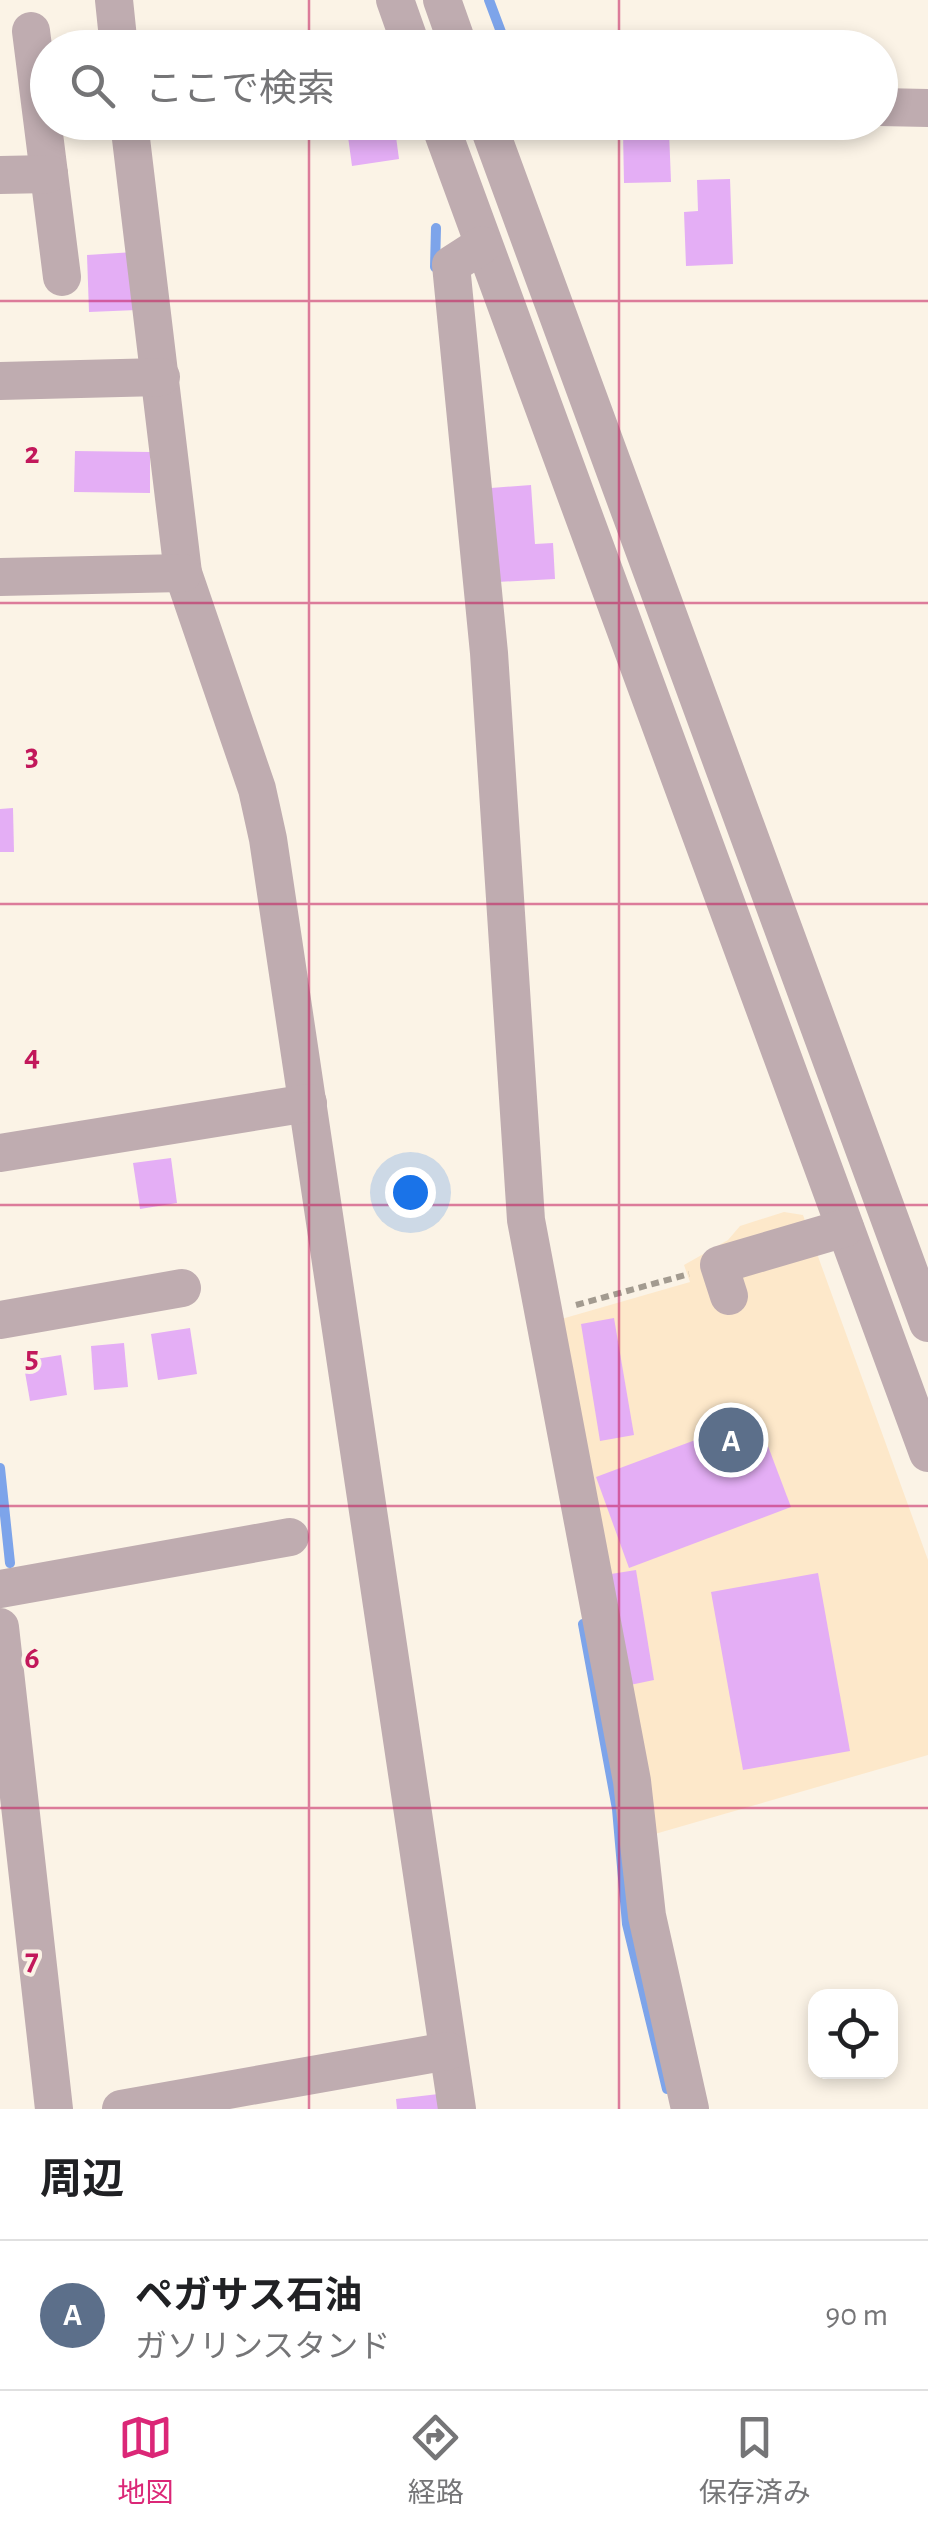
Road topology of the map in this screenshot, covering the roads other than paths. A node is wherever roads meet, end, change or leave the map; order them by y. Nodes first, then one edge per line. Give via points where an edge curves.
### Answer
1 (114, 0) edge
2 (395, 0) edge
3 (442, 0) edge
4 (118, 30) edge
5 (406, 30) edge
6 (453, 30) edge
7 (898, 108) edge
8 (928, 108) edge
9 (45, 140) edge
10 (131, 140) edge
11 (446, 140) edge
12 (494, 140) edge
13 (0, 174) edge
14 (49, 174) junction
15 (482, 246) junction
16 (62, 277) dead end
17 (160, 377) junction
18 (0, 381) edge
19 (183, 573) junction
20 (0, 576) edge
21 (308, 1102) junction
22 (0, 1153) edge
23 (845, 1228) junction
24 (724, 1280) road end
25 (182, 1288) dead end
26 (0, 1320) edge
27 (928, 1322) edge
28 (928, 1452) edge
29 (290, 1536) dead end
30 (0, 1590) edge
31 (0, 1626) edge
32 (448, 2051) junction
33 (54, 2109) edge
34 (121, 2109) edge
35 (457, 2109) edge
36 (690, 2109) edge

1 - 4 street
2 - 5 street
3 - 6 street
7 - 8 street
9 - 14 street
10 - 17 street
11 - 15 street
12 - 27 street
13 - 14 street
14 - 16 street
15 - 23 street
15 - 36 street via 451,265 489,653 526,1220 632,1781 647,1916
17 - 18 street
17 - 19 street
19 - 20 street
19 - 21 street via 257,789
21 - 22 street
21 - 32 street
23 - 24 street
23 - 28 street
25 - 26 street
29 - 30 street
31 - 33 street
32 - 34 street
32 - 35 street

